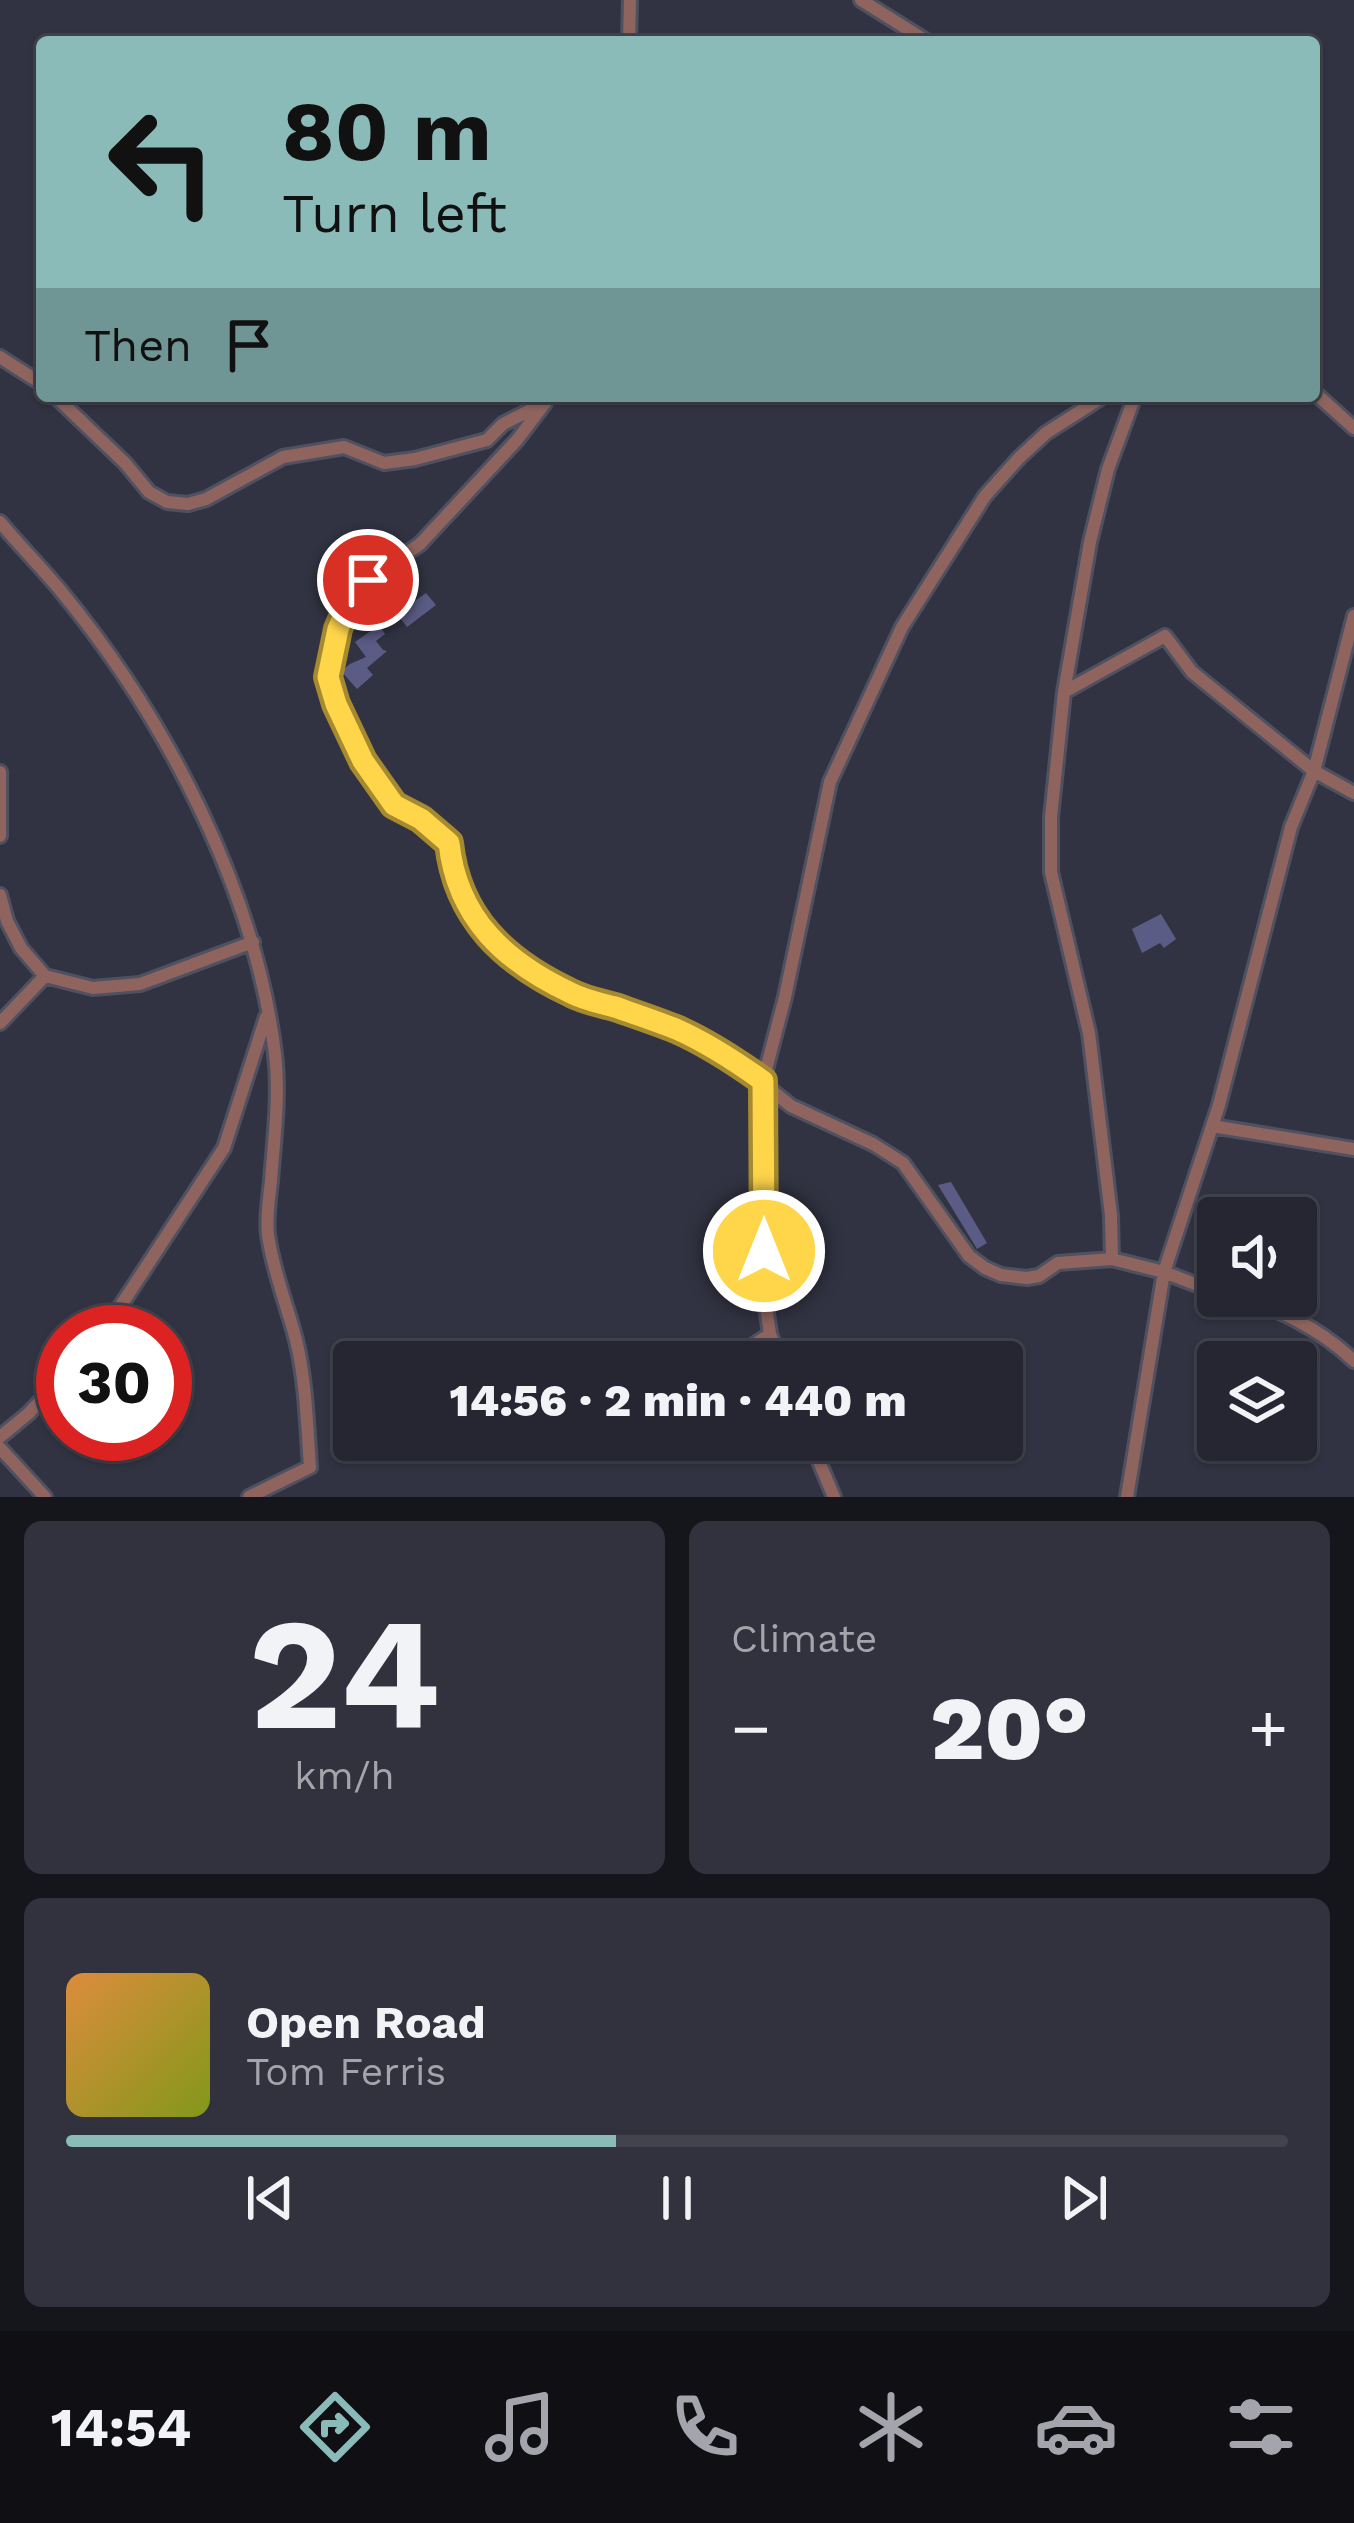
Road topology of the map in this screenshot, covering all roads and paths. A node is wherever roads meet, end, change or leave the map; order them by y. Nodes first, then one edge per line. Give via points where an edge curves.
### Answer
1 (630, 0) edge
2 (861, 0) edge
3 (629, 36) edge
4 (918, 36) edge
5 (0, 357) edge
6 (36, 380) edge
7 (1320, 396) edge
8 (61, 402) edge
9 (541, 402) edge
10 (544, 402) edge
11 (1095, 402) edge
12 (1133, 402) edge
13 (1347, 412) edge
14 (1354, 428) edge
15 (0, 522) edge
16 (1354, 616) edge
17 (1064, 692) junction
18 (1314, 771) junction
19 (0, 772) edge
20 (1354, 793) edge
21 (0, 836) edge
22 (0, 895) edge
23 (253, 942) junction
24 (45, 976) junction
25 (268, 1010) junction
26 (0, 1024) edge
27 (763, 1081) junction
28 (1212, 1126) junction
29 (1354, 1149) edge
30 (1112, 1259) junction
31 (1165, 1272) junction
32 (1197, 1285) edge
33 (121, 1305) edge
34 (1286, 1317) edge
35 (770, 1334) junction
36 (760, 1341) edge
37 (773, 1341) edge
38 (1354, 1361) edge
39 (36, 1406) edge
40 (0, 1437) edge
41 (0, 1448) edge
42 (819, 1461) edge
43 (45, 1497) edge
44 (249, 1497) edge
45 (834, 1497) edge
46 (1127, 1497) edge

1 - 3 street
2 - 4 street
5 - 6 street
7 - 13 street
8 - 9 street via 149,492 188,504 283,457 344,448 384,464 487,440
10 - 27 street via 420,544 352,596 328,677 336,704 394,805 449,843 452,871 493,942 572,994 679,1031
11 - 27 street via 1046,433 985,496 902,627 830,782
12 - 17 street via 1090,542
13 - 14 street
15 - 23 street via 60,590 151,719
16 - 18 street
17 - 18 street via 1165,636 1192,672
17 - 30 street via 1051,872 1089,1033
18 - 20 street
18 - 28 street via 1291,827
19 - 21 street
22 - 24 street via 21,948
23 - 24 street via 116,988
23 - 25 street
24 - 26 street
25 - 33 street via 224,1148
25 - 44 street via 277,1113 267,1228 297,1345 310,1467
27 - 30 street via 791,1106 903,1163 985,1268 1027,1279 1058,1263
27 - 35 street
28 - 29 street
28 - 31 street
30 - 31 street
31 - 32 street
31 - 46 street
34 - 38 street
35 - 36 street
35 - 37 street
39 - 40 street
41 - 43 street
42 - 45 street

